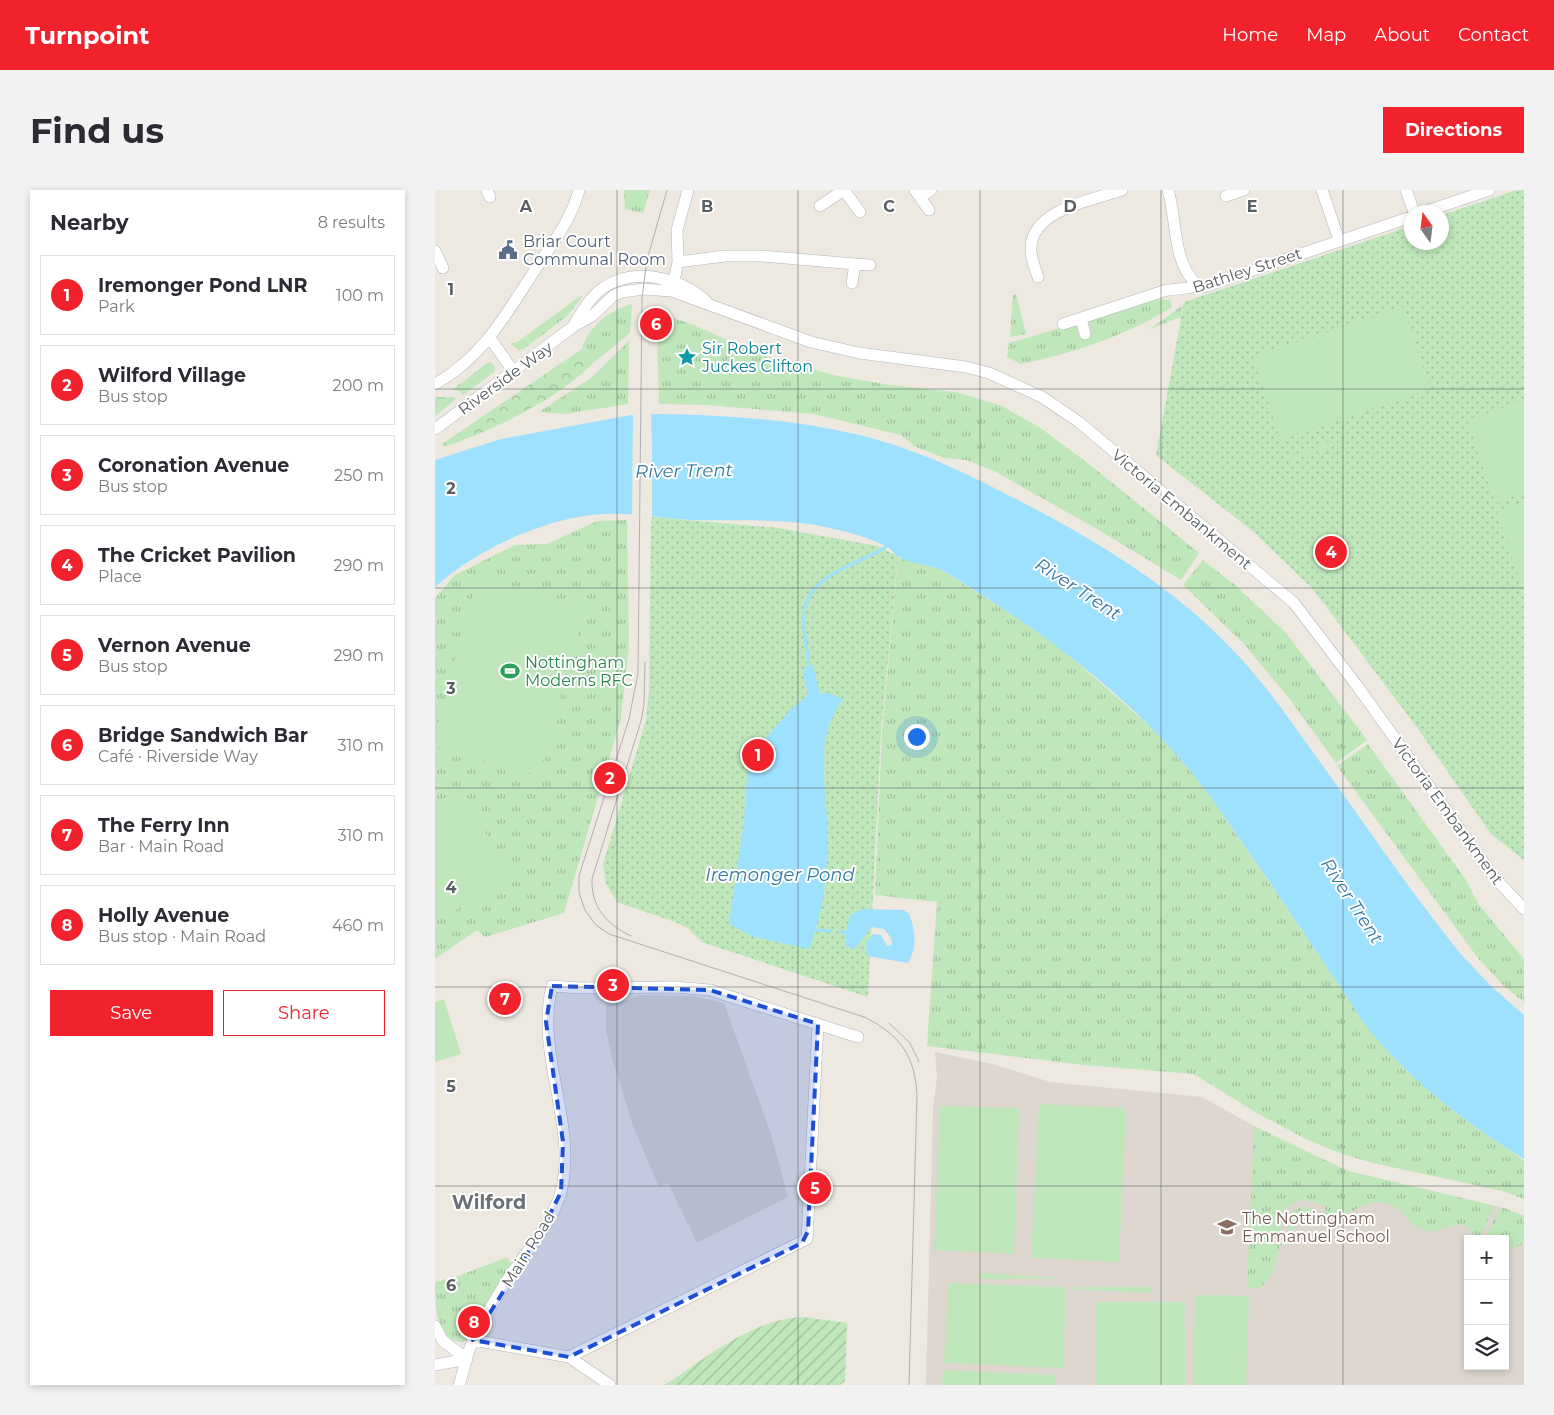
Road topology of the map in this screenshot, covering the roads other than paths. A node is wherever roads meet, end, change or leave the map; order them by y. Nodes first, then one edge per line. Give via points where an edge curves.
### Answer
1 (579, 190) edge
2 (688, 190) edge
3 (844, 190) edge
4 (931, 190) edge
5 (1122, 190) edge
6 (1168, 190) edge
7 (1244, 190) edge
8 (1322, 190) edge
9 (1406, 190) edge
10 (1489, 190) edge
11 (918, 194) edge
12 (1226, 196) dead end
13 (1411, 205) edge
14 (1445, 205) edge
15 (820, 206) dead end
16 (929, 210) dead end
17 (860, 212) dead end
18 (1404, 219) edge
19 (1339, 240) junction
20 (435, 251) edge
21 (678, 262) junction
22 (855, 264) junction
23 (870, 265) dead end
24 (443, 268) dead end
25 (1038, 277) dead end
26 (852, 283) dead end
27 (1197, 285) junction
28 (673, 286) junction
29 (689, 293) joint
30 (1081, 319) junction
31 (1063, 324) dead end
32 (1085, 334) dead end
33 (490, 338) junction
34 (513, 372) junction
35 (435, 384) edge
36 (435, 429) edge
37 (1524, 909) edge
38 (818, 1024) junction
39 (858, 1037) dead end
40 (435, 1326) edge
41 (473, 1340) junction
42 (569, 1357) junction
43 (467, 1359) junction
44 (435, 1366) edge
45 (459, 1385) edge
46 (610, 1385) edge

1 - 33 street via 563,230
2 - 21 street via 677,230
3 - 15 street
3 - 17 street
4 - 11 street
5 - 25 street via 1054,213 1042,222 1036,229 1030,248
6 - 27 street via 1180,252 1189,276
7 - 12 street
8 - 19 street
9 - 13 street
10 - 14 street
11 - 16 street
18 - 19 street, Bathley Street
19 - 27 street, Bathley Street via 1203,287
20 - 24 street
21 - 22 street via 725,256 761,256
21 - 28 street
22 - 23 street
22 - 26 street
27 - 30 street, Bathley Street via 1183,290 1167,290
28 - 29 street, Riverside Way
28 - 34 street, Riverside Way via 644,277 613,282 594,296 574,326
29 - 37 street, Victoria Embankment via 694,301 707,302 811,342 859,353 957,365 989,373 1042,397 1079,422 1295,603 1494,877
30 - 31 street, Bathley Street
30 - 32 street
33 - 34 street
33 - 35 street via 466,363
34 - 36 street, Riverside Way
38 - 39 street
38 - 41 street, Main Road via 710,990 552,986 546,1022 563,1142 561,1192 543,1228
38 - 42 street via 807,1239
40 - 43 street via 443,1341
41 - 42 street
41 - 43 street, Main Road
42 - 46 street
43 - 44 street
43 - 45 street, Main Road

